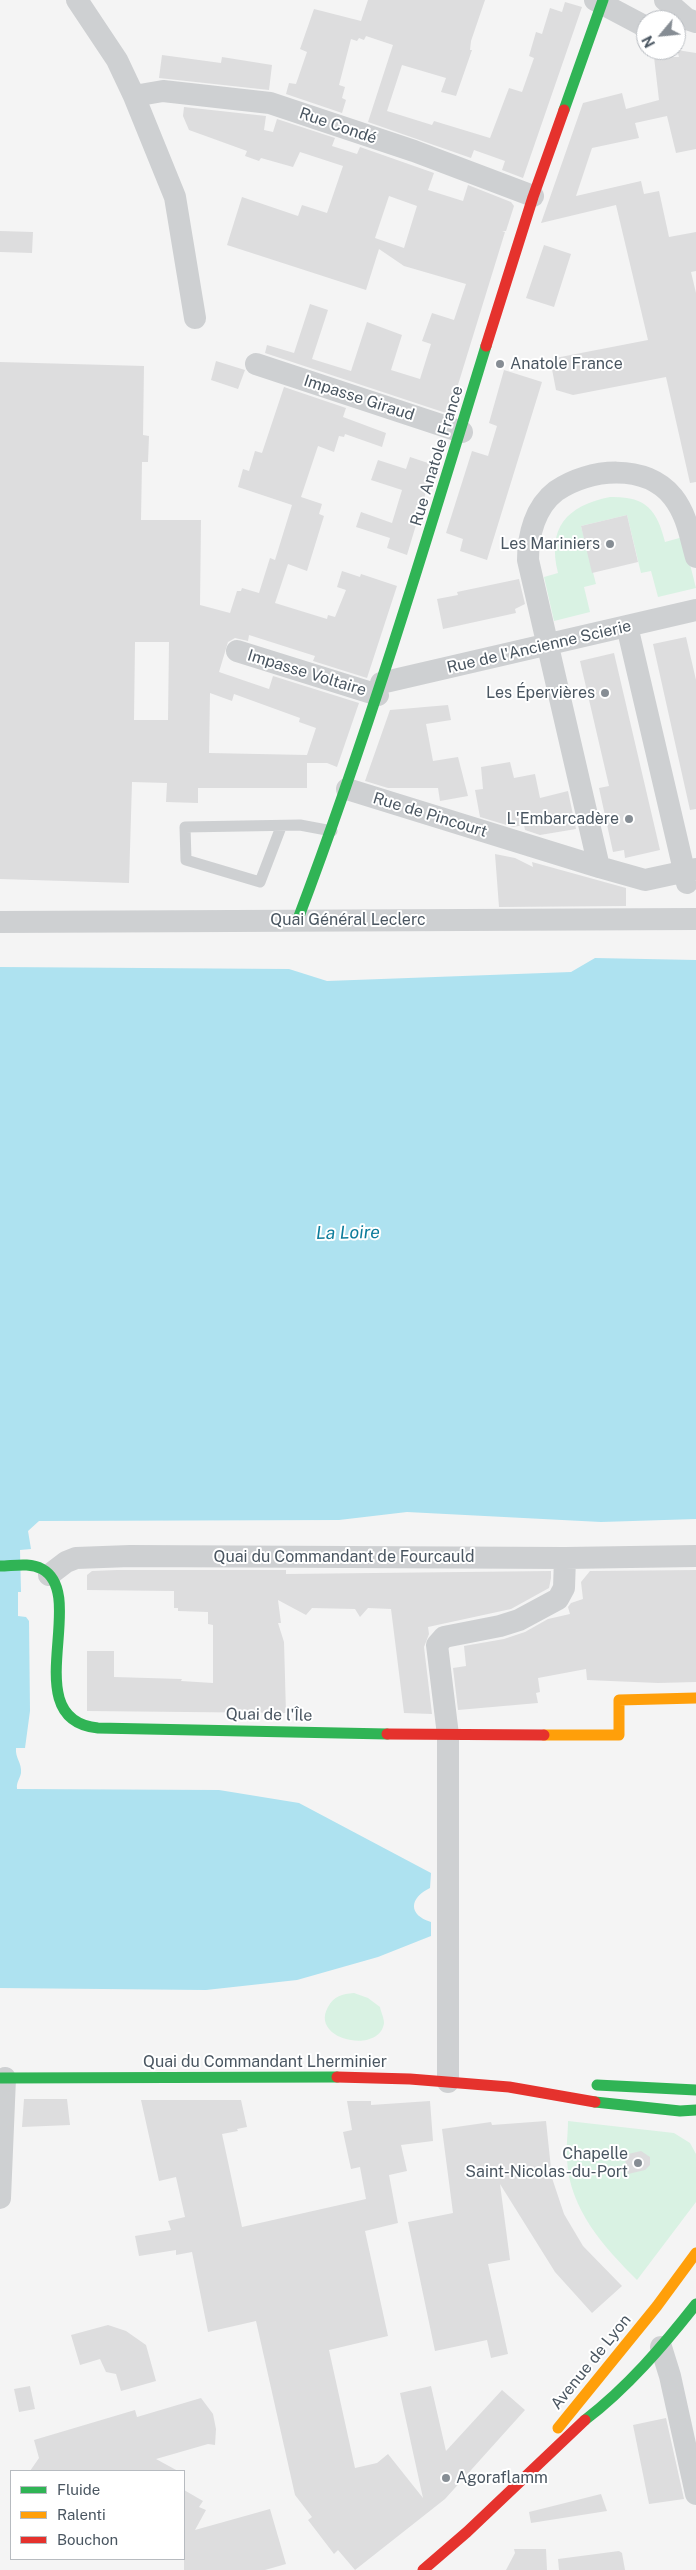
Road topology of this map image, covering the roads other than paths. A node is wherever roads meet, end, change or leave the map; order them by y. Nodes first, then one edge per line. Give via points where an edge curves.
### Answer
1 (77, 0) edge
2 (665, 0) edge
3 (600, 1) edge
4 (696, 22) edge
5 (636, 23) edge
6 (134, 96) junction
7 (533, 196) junction
8 (196, 318) dead end
9 (256, 364) dead end
10 (462, 432) junction
11 (696, 557) edge
12 (696, 610) edge
13 (627, 626) junction
14 (547, 644) junction
15 (237, 651) dead end
16 (380, 689) junction
17 (347, 789) junction
18 (281, 827) junction
19 (332, 831) junction
20 (599, 867) junction
21 (689, 874) edge
22 (695, 915) edge
23 (298, 920) junction
24 (0, 922) edge
25 (696, 1556) edge
26 (565, 1558) junction
27 (0, 1566) edge
28 (49, 1576) junction
29 (696, 1698) edge
30 (448, 1735) junction
31 (2, 2078) edge
32 (448, 2082) junction
33 (567, 2084) dead end
34 (583, 2085) dead end
35 (528, 2090) junction
36 (696, 2090) edge
37 (696, 2110) edge
38 (680, 2111) junction
39 (696, 2124) edge
40 (0, 2198) edge
41 (696, 2253) edge
42 (696, 2304) edge
43 (661, 2347) junction
44 (686, 2402) edge
45 (509, 2490) junction
46 (696, 2494) edge
47 (444, 2552) junction
48 (418, 2570) edge
49 (423, 2570) edge

1 - 6 street via 117,60
2 - 4 street via 687,19
3 - 5 street
3 - 7 street, Rue Anatole France
6 - 7 street, Rue Condé via 163,90 270,103 414,151
6 - 8 street via 175,197
7 - 10 street, Rue Anatole France
9 - 10 street, Impasse Giraud
10 - 16 street, Rue Anatole France
11 - 14 street via 685,515 671,495 646,477 623,472 588,477 556,492 538,513 528,539 528,560
12 - 13 street, Rue de l'Ancienne Scierie
13 - 14 street, Rue de l'Ancienne Scierie
13 - 21 street
14 - 16 street, Rue de l'Ancienne Scierie
14 - 20 street
15 - 16 street, Impasse Voltaire
16 - 17 street, Rue Anatole France
17 - 19 street, Rue Anatole France
17 - 20 street, Rue de Pincourt
18 - 18 lane via 185,827 186,860 260,882
18 - 19 lane
19 - 23 street, Rue Anatole France
20 - 21 street, Rue de Pincourt via 645,880
22 - 23 street, Quai Général Leclerc
23 - 24 street, Quai Général Leclerc
25 - 26 street, Quai du Commandant de Fourcauld
26 - 28 street, Quai du Commandant de Fourcauld via 130,1556 76,1558
26 - 30 street via 564,1588 558,1599 519,1620 439,1640
27 - 28 street via 36,1567
28 - 30 street, Quai de l'Île via 57,1597 61,1708 80,1726
29 - 30 street, Quai de l'Île via 619,1700 619,1735
30 - 32 street
31 - 32 street, Quai du Commandant Lherminier via 343,2078
31 - 40 street
32 - 35 street, Quai du Commandant Lherminier
33 - 35 street, Quai du Commandant Lherminier
34 - 36 street
35 - 38 street, Quai du Commandant Lherminier via 609,2104
37 - 38 street, Quai du Commandant Lherminier
38 - 39 street
41 - 45 street, Avenue de Lyon
42 - 43 street, Avenue de Lyon
43 - 44 street
43 - 45 street, Avenue de Lyon via 610,2401 575,2428
44 - 46 street
45 - 47 street, Avenue de Lyon
47 - 48 street, Avenue de Lyon
47 - 49 street, Avenue de Lyon

